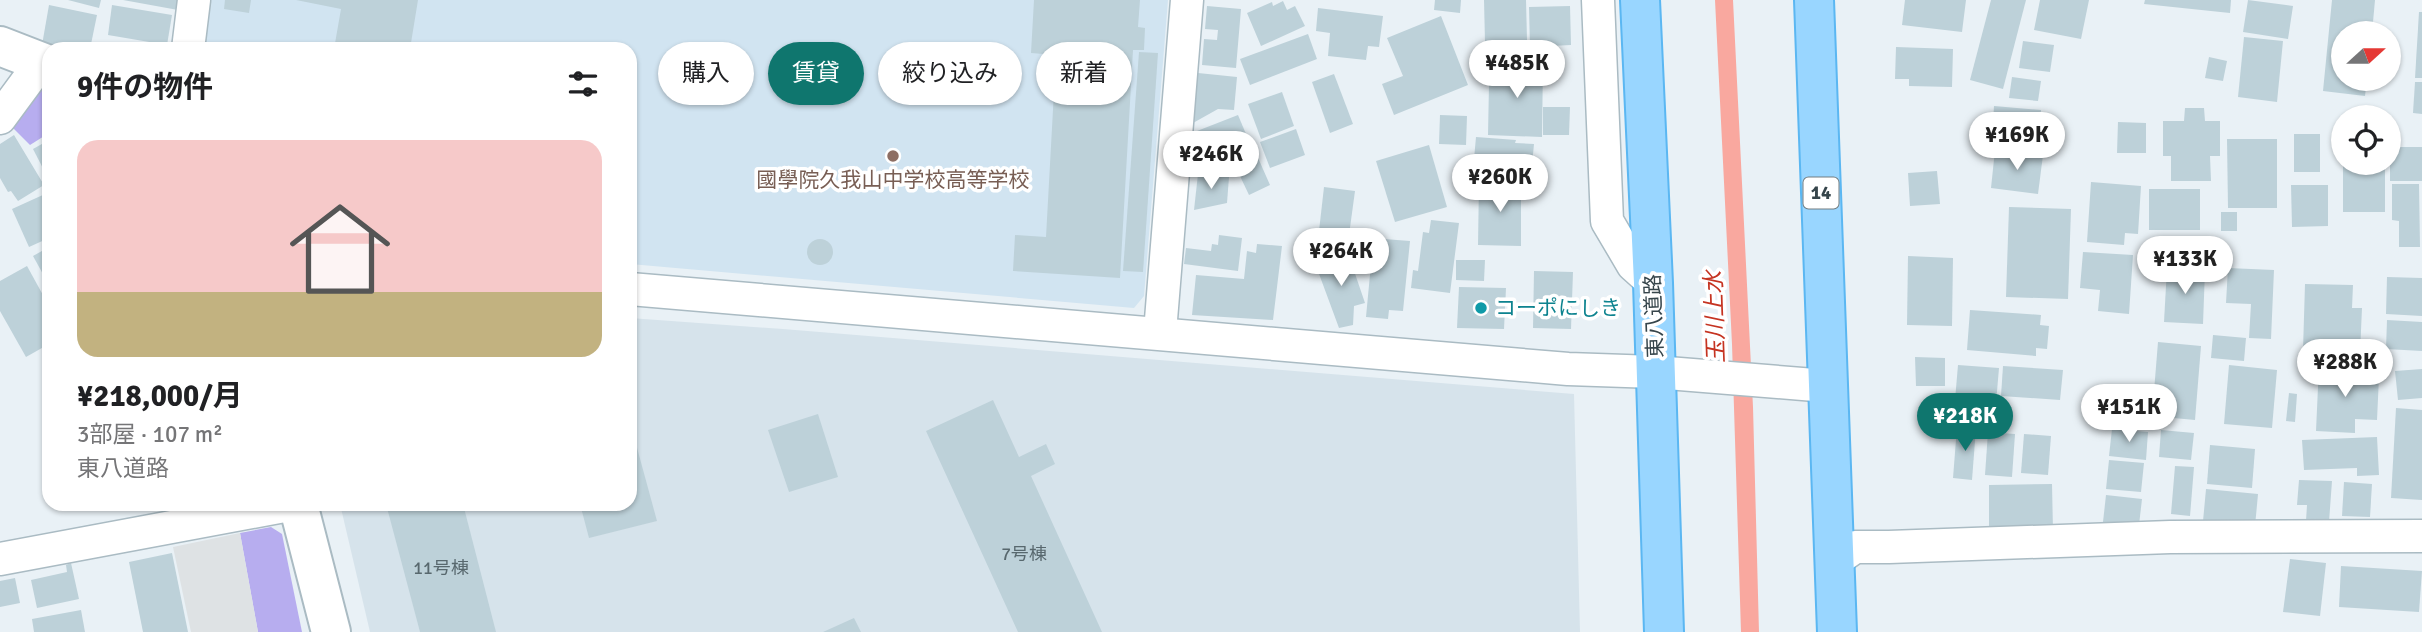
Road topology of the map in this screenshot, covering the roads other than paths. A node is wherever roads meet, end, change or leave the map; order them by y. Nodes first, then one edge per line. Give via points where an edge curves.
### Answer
1 (194, 0) edge
2 (1187, 0) edge
3 (1598, 0) edge
4 (1640, 0) edge
5 (1814, 0) edge
6 (189, 42) edge
7 (0, 46) edge
8 (42, 62) edge
9 (42, 68) edge
10 (0, 118) edge
11 (1653, 282) junction
12 (637, 290) edge
13 (1160, 332) junction
14 (1669, 373) junction
15 (1827, 386) junction
16 (259, 511) edge
17 (299, 511) edge
18 (2422, 536) edge
19 (0, 559) edge
20 (1835, 561) junction
21 (1659, 626) edge
22 (331, 632) edge
23 (1837, 632) edge

1 - 6 street
2 - 13 street
3 - 11 street via 1606,222 1633,265
4 - 11 main road, 東八道路
5 - 15 main road, 14
7 - 8 street
9 - 10 street
11 - 14 main road, 東八道路
12 - 13 street
13 - 14 street via 1568,369
14 - 15 street
14 - 21 main road, 東八道路
15 - 20 main road, 14
16 - 19 street
17 - 22 street
18 - 20 street via 2170,537 1855,547
20 - 23 main road, 14

